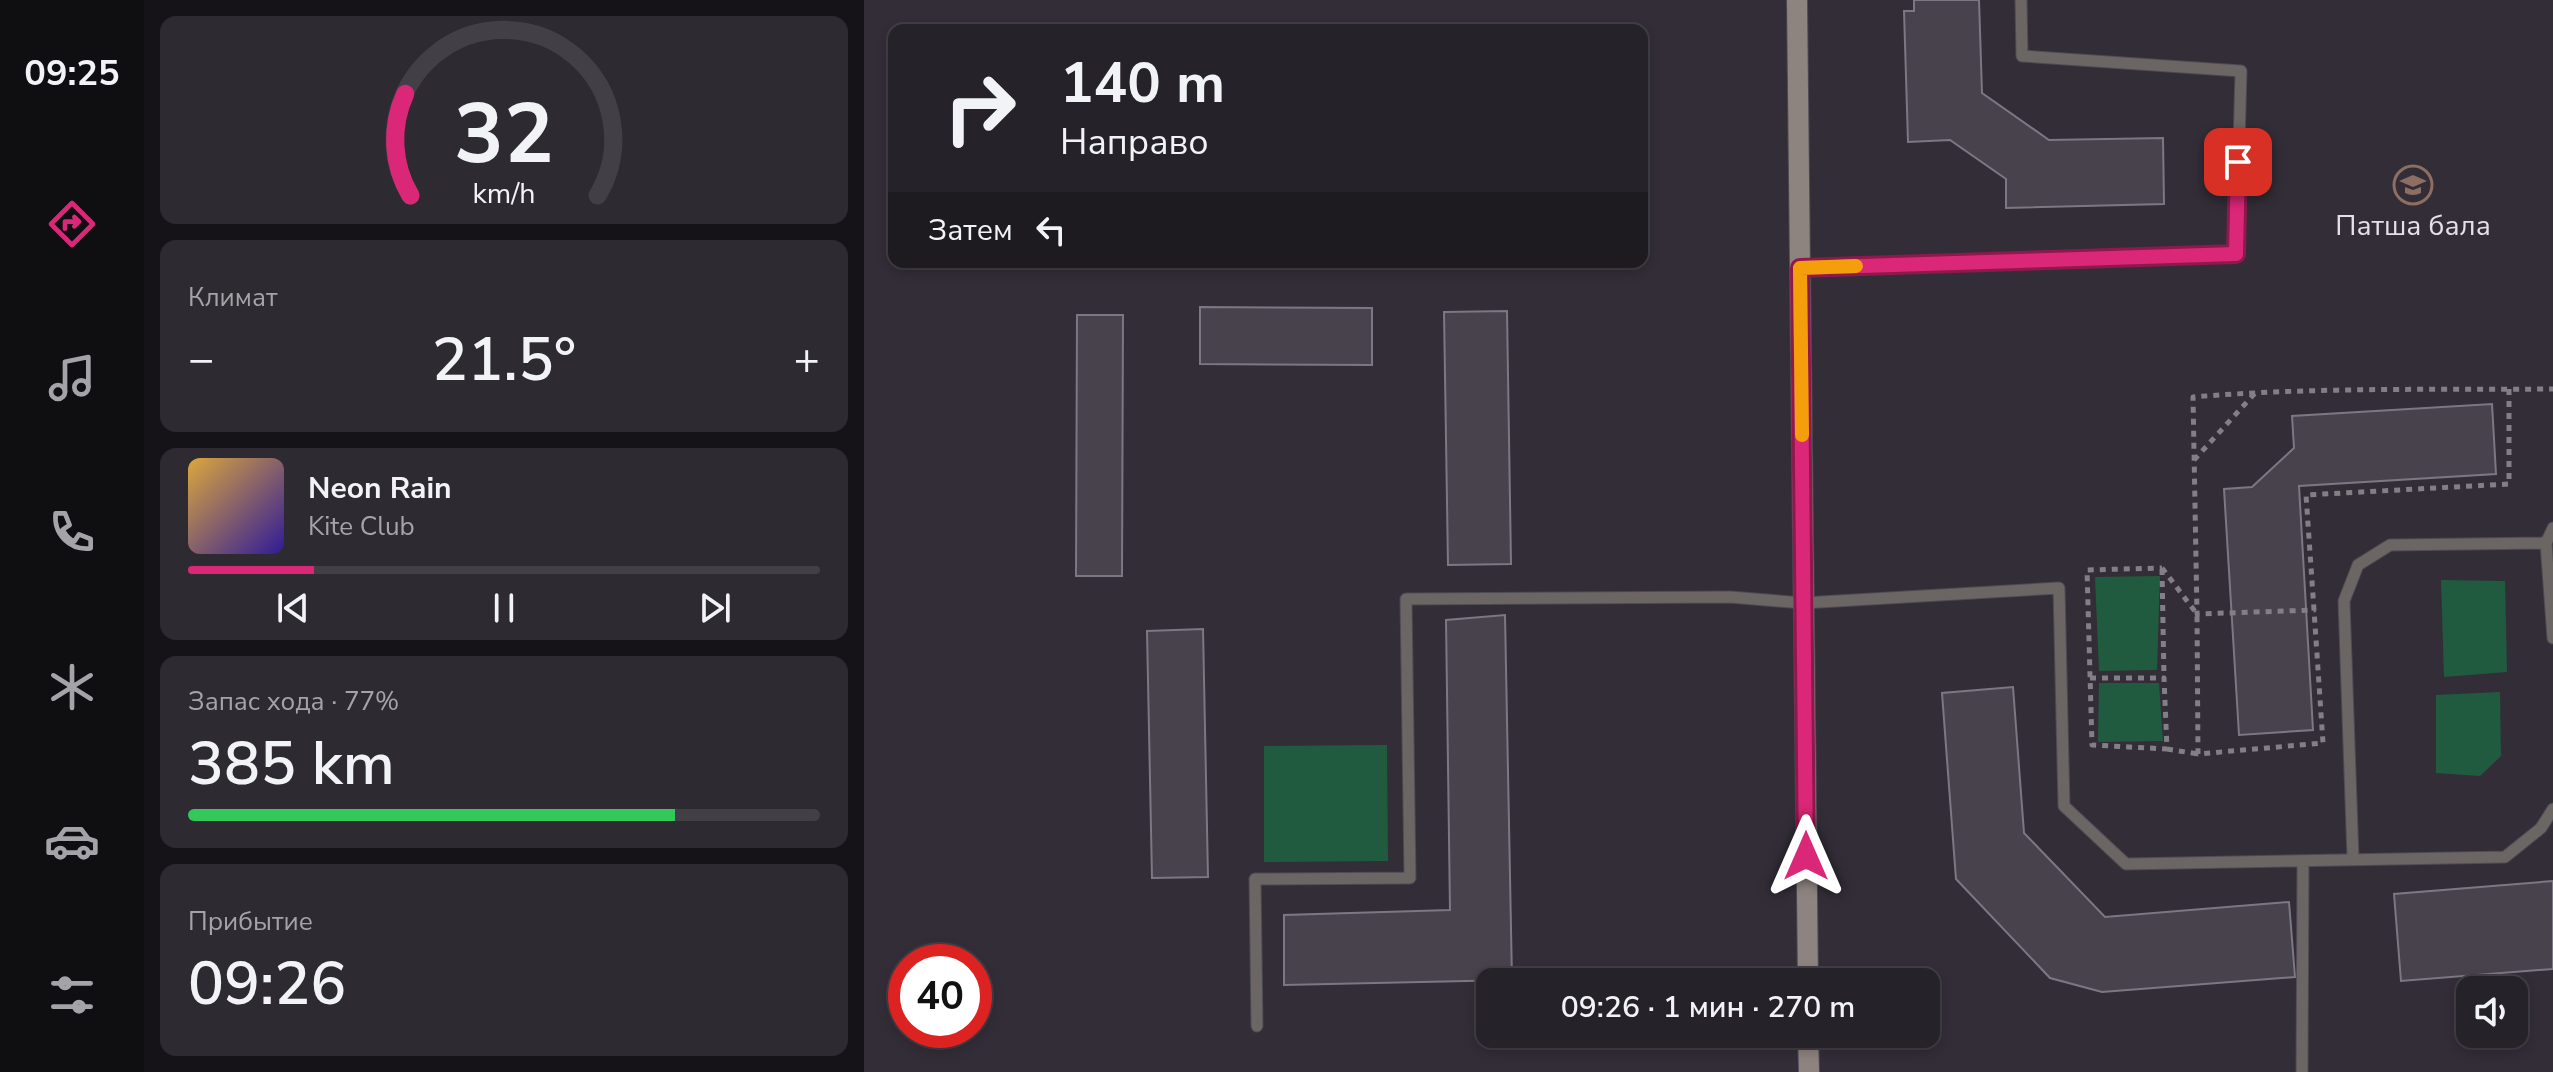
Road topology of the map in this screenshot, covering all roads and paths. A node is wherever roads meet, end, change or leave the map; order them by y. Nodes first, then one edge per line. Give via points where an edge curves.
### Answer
1 (1797, 0) edge
2 (2021, 0) edge
3 (1800, 268) junction
4 (2509, 389) junction
5 (2553, 389) edge
6 (2256, 392) junction
7 (2193, 461) junction
8 (2553, 528) edge
9 (2546, 543) junction
10 (2162, 568) junction
11 (1803, 603) junction
12 (2314, 610) junction
13 (2197, 614) junction
14 (2553, 638) edge
15 (2090, 678) junction
16 (2164, 678) junction
17 (2167, 749) junction
18 (2198, 754) junction
19 (2553, 809) edge
20 (2353, 858) junction
21 (2303, 862) junction
22 (1808, 968) edge
23 (1257, 1026) dead end
24 (1808, 1048) edge
25 (1809, 1072) edge
26 (2302, 1072) edge

1 - 3 street
2 - 3 lane via 2022,56 2241,71 2236,254
3 - 11 street
4 - 5 path
4 - 6 path
4 - 12 path via 2509,484 2306,495
6 - 7 path
6 - 7 path via 2193,397
7 - 13 path
8 - 9 lane
9 - 14 lane
9 - 20 lane via 2390,545 2358,565 2344,601
10 - 13 path
10 - 15 path via 2087,570
10 - 16 path
11 - 21 lane via 2059,588 2064,806 2126,864
11 - 22 street
11 - 23 lane via 1730,597 1406,599 1410,878 1255,879
12 - 13 path
12 - 18 path via 2323,743
13 - 18 path
15 - 16 path
15 - 17 path via 2092,745
16 - 17 path
17 - 18 path
19 - 20 lane via 2541,828 2505,857
20 - 21 lane
21 - 26 lane
24 - 25 street

